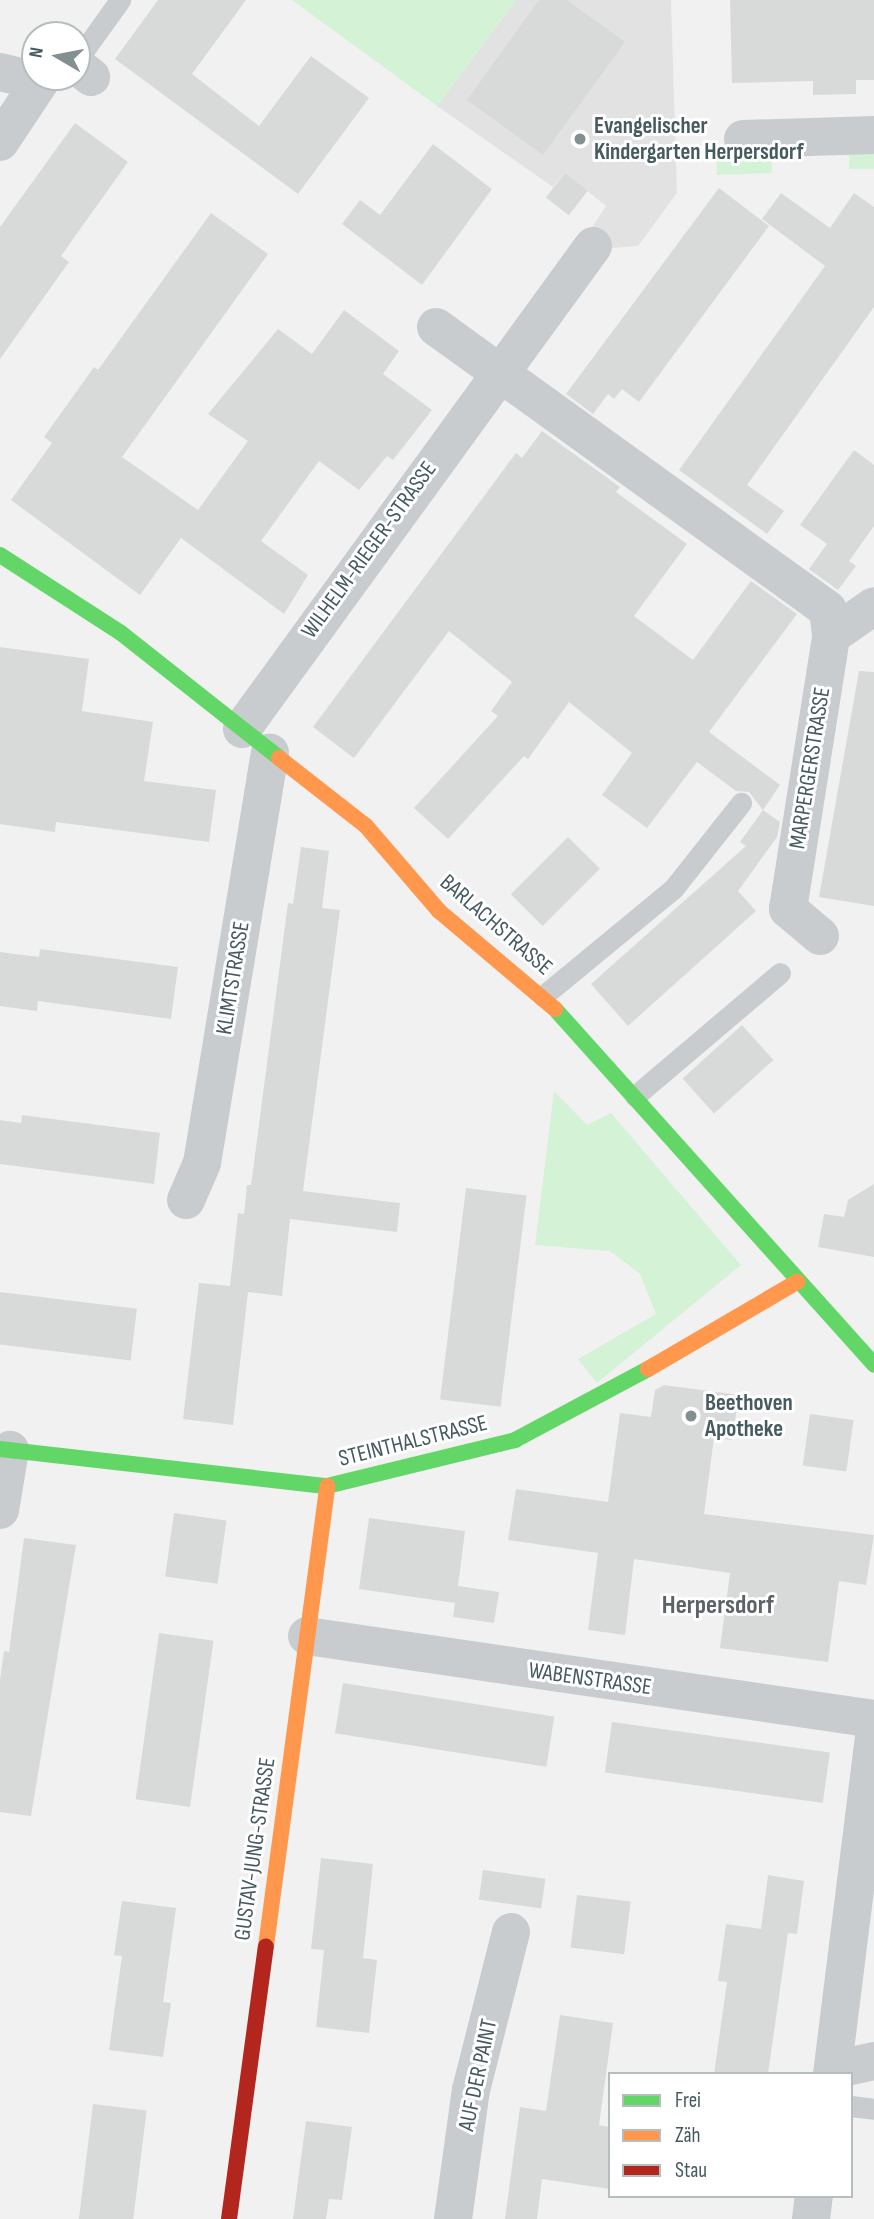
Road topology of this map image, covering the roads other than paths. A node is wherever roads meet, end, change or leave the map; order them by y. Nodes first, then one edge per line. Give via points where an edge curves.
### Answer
1 (120, 0) edge
2 (91, 52) edge
3 (0, 72) edge
4 (21, 76) edge
5 (34, 91) edge
6 (874, 135) edge
7 (743, 139) dead end
8 (0, 142) edge
9 (593, 246) dead end
10 (436, 327) dead end
11 (498, 372) junction
12 (0, 555) edge
13 (874, 606) edge
14 (831, 636) junction
15 (256, 741) junction
16 (741, 803) dead end
17 (820, 936) dead end
18 (780, 974) dead end
19 (543, 996) junction
20 (635, 1096) junction
21 (186, 1200) dead end
22 (797, 1282) junction
23 (874, 1365) edge
24 (5, 1450) edge
25 (327, 1486) junction
26 (0, 1510) edge
27 (307, 1636) junction
28 (874, 1718) edge
29 (874, 1738) edge
30 (511, 1933) dead end
31 (874, 2061) edge
32 (833, 2072) edge
33 (853, 2106) edge
34 (874, 2109) edge
35 (814, 2198) edge
36 (229, 2219) edge
37 (453, 2219) edge
38 (811, 2219) edge

1 - 2 lane
3 - 4 street
5 - 8 street
6 - 7 street
9 - 11 street, WILHELM-RIEGER-STRASSE
10 - 11 street
11 - 14 street via 828,610
11 - 15 street, WILHELM-RIEGER-STRASSE
12 - 15 street, BARLACHSTRASSE via 121,633
13 - 14 street
14 - 17 street, MARPERGERSTRASSE via 788,909
15 - 19 street, BARLACHSTRASSE via 366,826 439,911
15 - 21 street, KLIMTSTRASSE via 202,1163
16 - 19 lane via 673,889
18 - 20 lane
19 - 20 street, BARLACHSTRASSE
20 - 22 street, BARLACHSTRASSE
22 - 23 street, BARLACHSTRASSE
22 - 25 street, STEINTHALSTRASSE via 595,1400 515,1440
24 - 25 street, STEINTHALSTRASSE
24 - 26 street
25 - 27 street, GUSTAV-JUNG-STRASSE
27 - 28 street, WABENSTRASSE
27 - 36 street, GUSTAV-JUNG-STRASSE
29 - 32 street
30 - 37 street, AUF DER PAINT via 471,2090
31 - 32 street
33 - 34 lane
35 - 38 street

